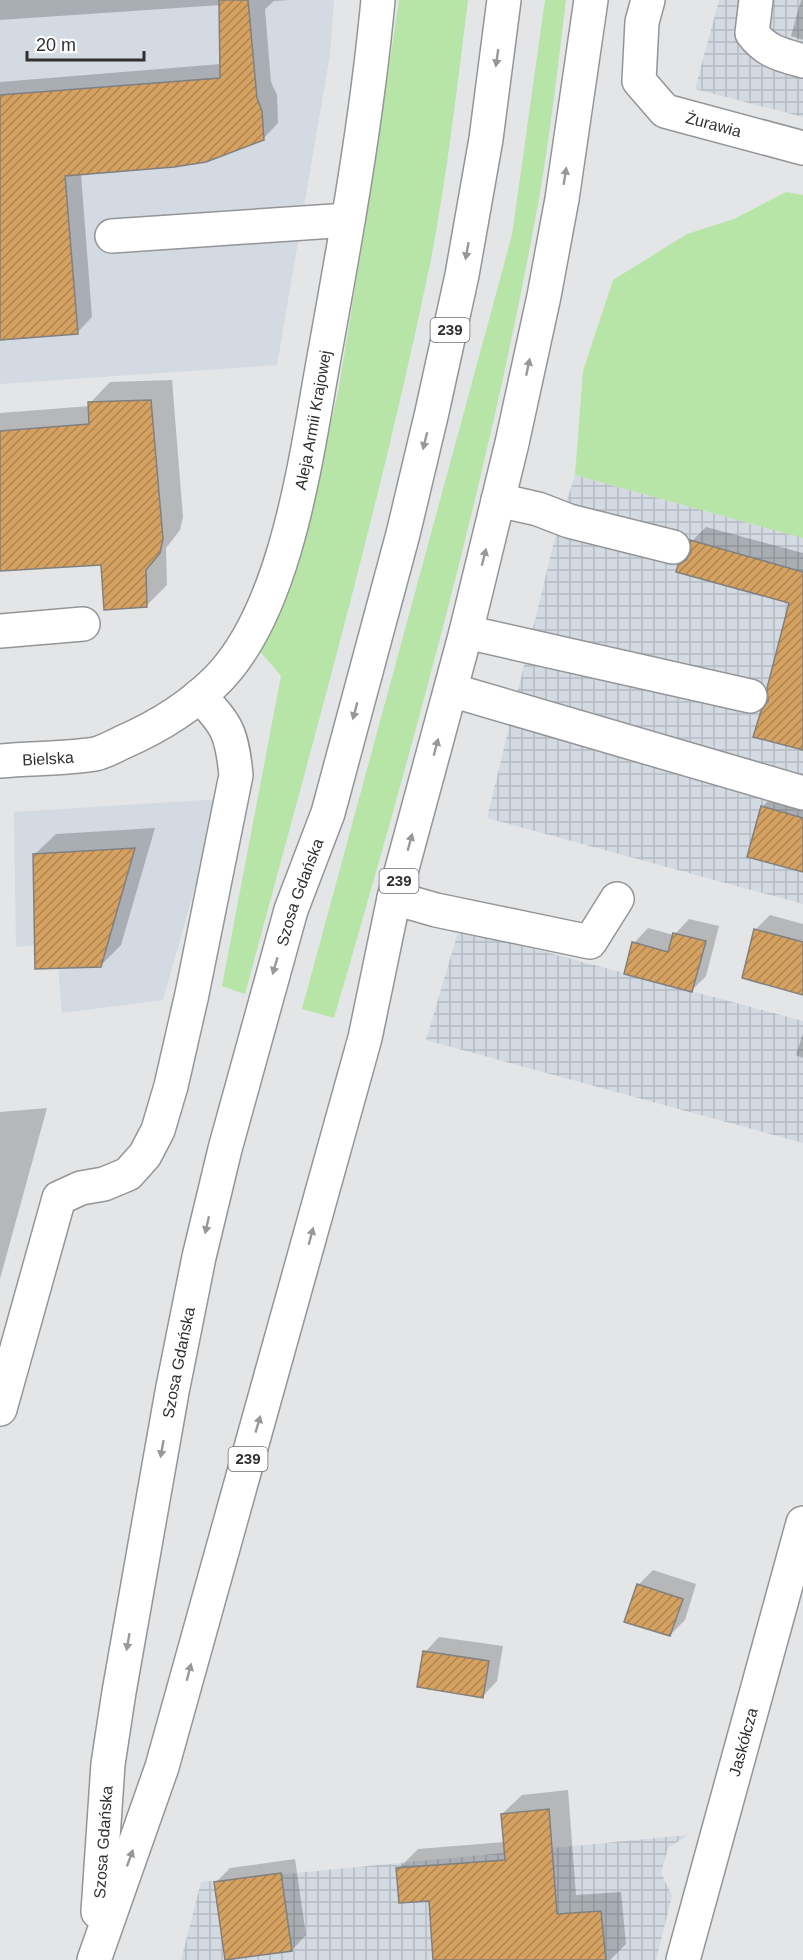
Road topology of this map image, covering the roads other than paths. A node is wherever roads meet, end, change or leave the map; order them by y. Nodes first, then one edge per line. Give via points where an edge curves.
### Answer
1 (378, 0) edge
2 (504, 0) edge
3 (591, 0) edge
4 (648, 0) edge
5 (756, 0) edge
6 (803, 61) edge
7 (803, 148) edge
8 (348, 220) junction
9 (112, 236) dead end
10 (498, 500) junction
11 (673, 547) dead end
12 (83, 624) dead end
13 (0, 631) edge
14 (466, 632) junction
15 (451, 690) junction
16 (199, 696) junction
17 (750, 696) dead end
18 (97, 753) joint
19 (0, 761) edge
20 (803, 794) edge
21 (394, 898) junction
22 (618, 899) dead end
23 (0, 1409) edge
24 (803, 1523) edge
25 (95, 1956) edge
26 (683, 1960) edge

1 - 8 main road, Aleja Armii Krajowej
2 -> 25 main road, Szosa Gdańska / 239 via 486,139 462,275 403,534 328,813 291,910 225,1149 197,1268 108,1764
10 -> 3 main road, 239 via 544,296
4 - 7 main road, Żurawia via 642,22 639,81 665,111
5 - 6 main road via 752,33 773,52
8 - 9 main road
8 - 16 main road, Aleja Armii Krajowej via 296,508 276,573 244,645
10 - 11 main road
14 -> 10 main road, 239
12 - 13 main road
14 - 15 main road, 239
14 - 17 main road
15 - 20 main road
21 -> 15 main road, Szosa Gdańska / 239
16 - 18 main road, Aleja Armii Krajowej via 176,716
16 - 23 main road via 219,715 233,744 236,775 171,1086 158,1130 145,1155 128,1174 59,1198
18 - 19 main road, Bielska
21 - 22 main road via 590,942
25 -> 21 main road, Szosa Gdańska / 239 via 162,1767 365,1038
24 - 26 main road, Jaskółcza

